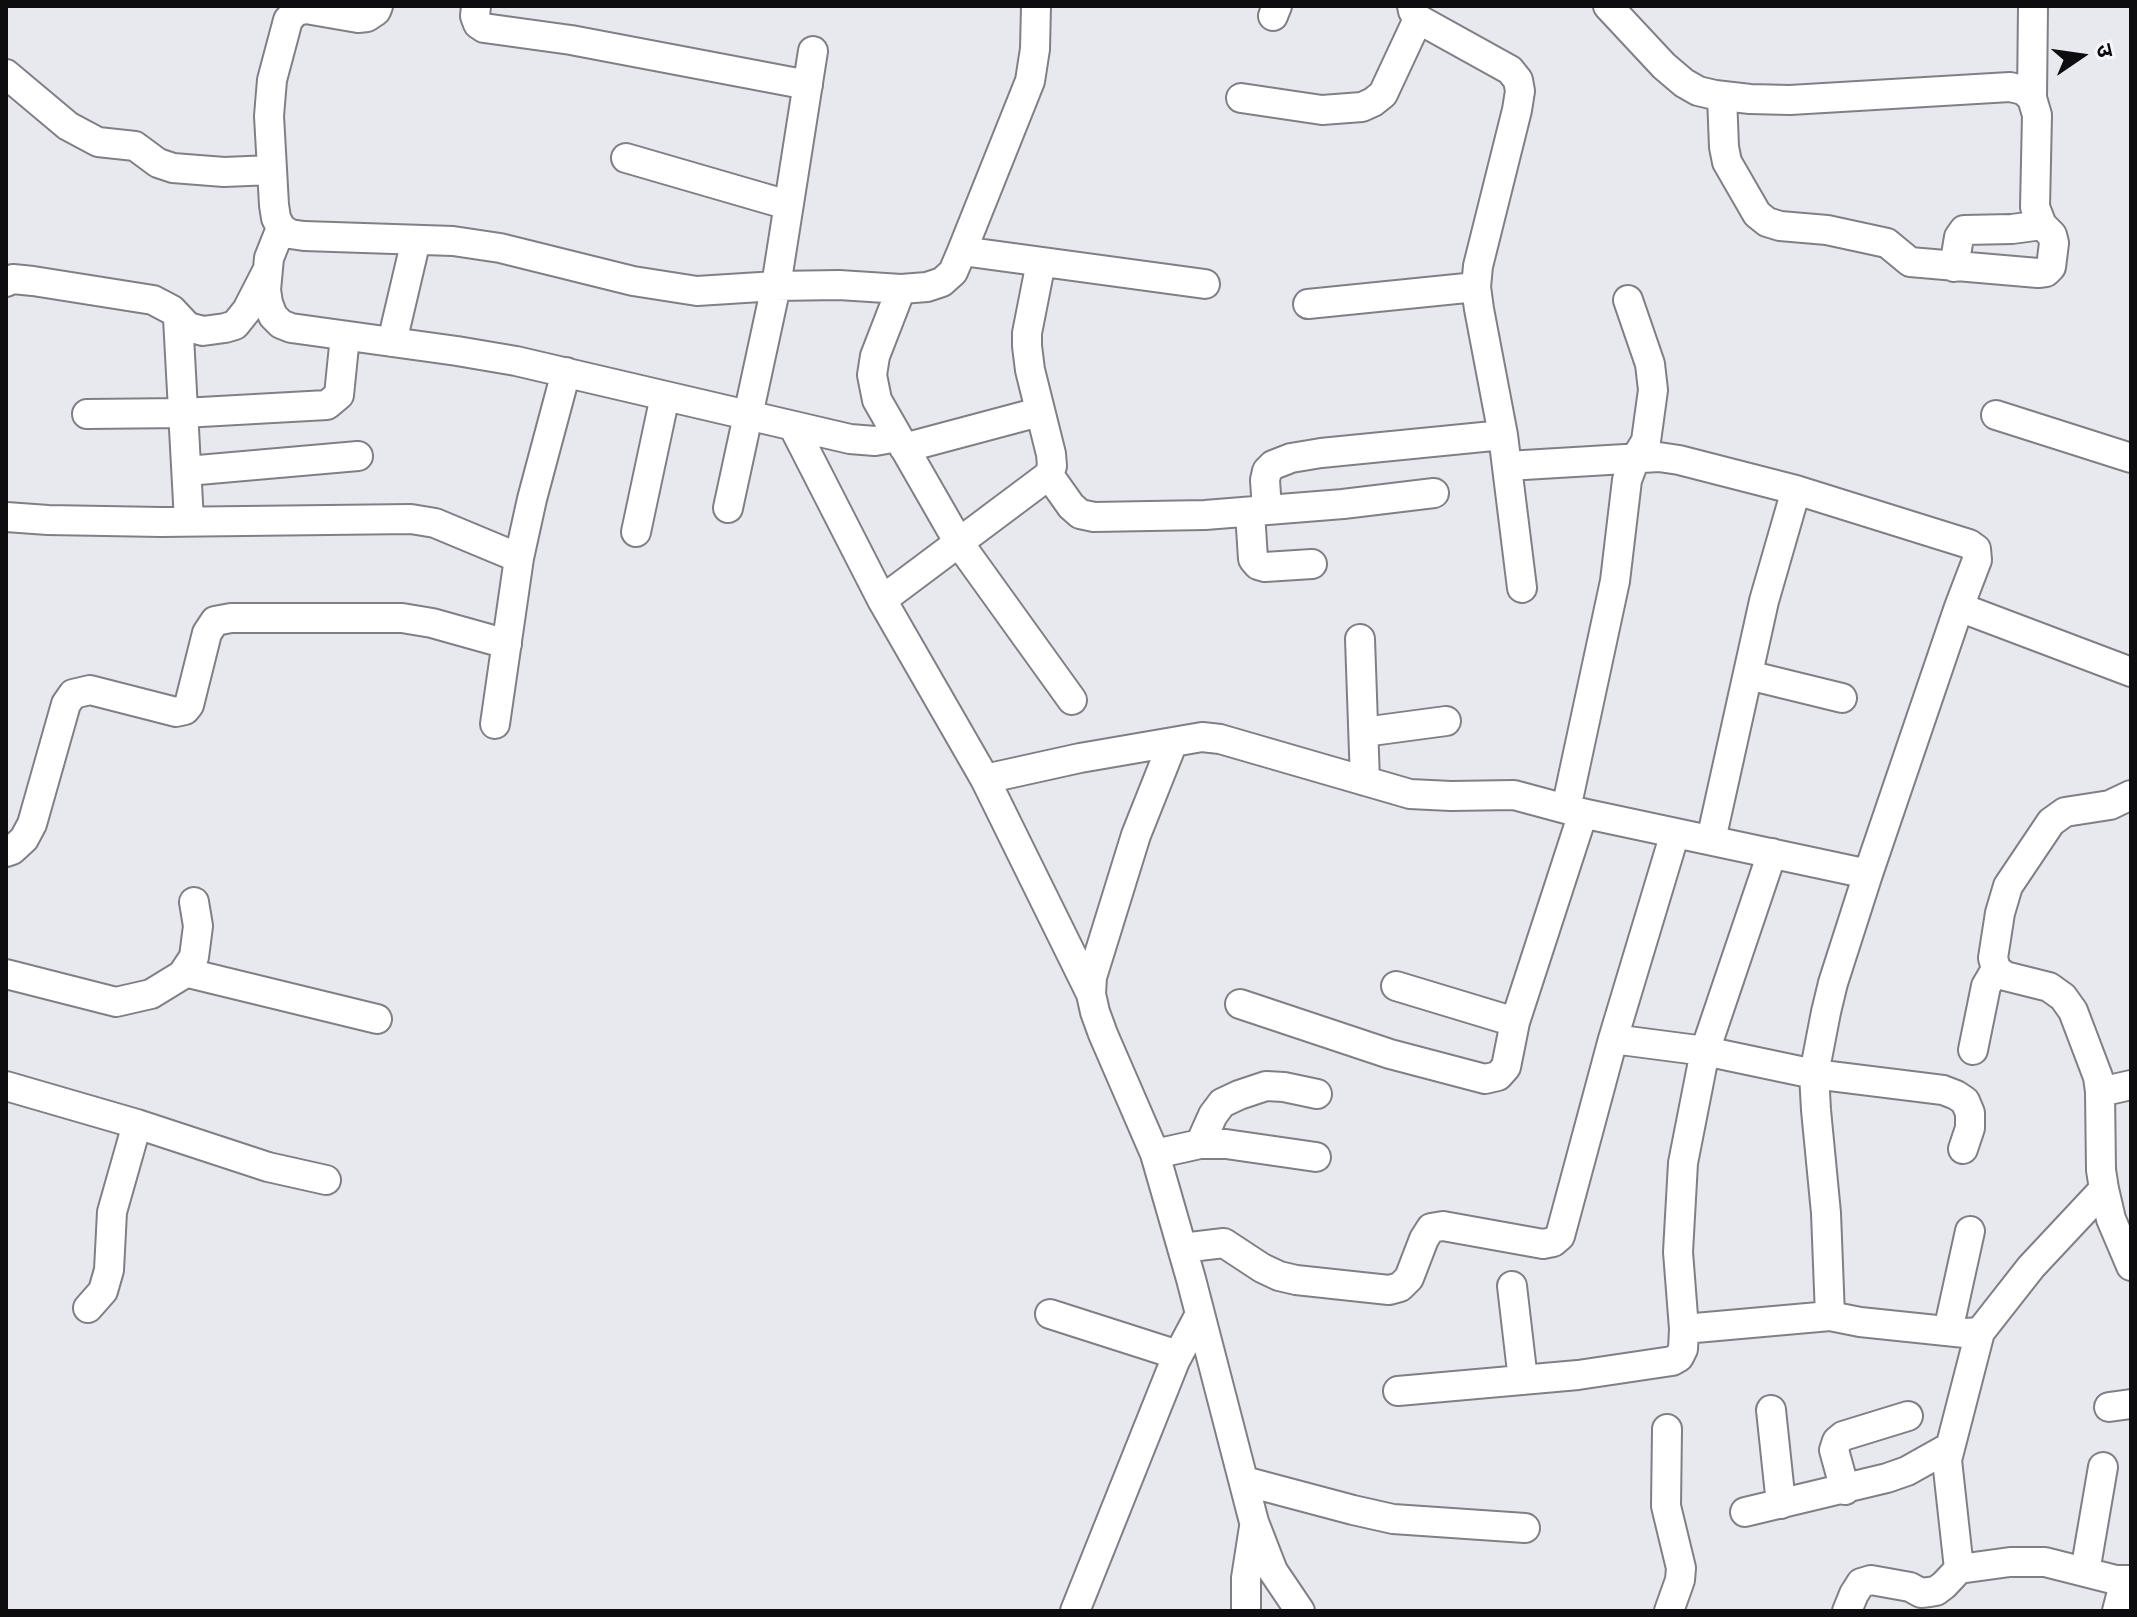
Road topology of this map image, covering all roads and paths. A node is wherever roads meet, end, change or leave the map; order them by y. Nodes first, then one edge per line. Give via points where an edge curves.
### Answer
1 (378, 6) edge
2 (476, 6) edge
3 (1608, 6) edge
4 (2033, 6) edge
5 (1415, 12) edge
6 (1036, 14) edge
7 (813, 51) dead end
8 (6, 74) edge
9 (808, 85) junction
10 (1714, 95) junction
11 (1241, 98) dead end
12 (2032, 98) junction
13 (626, 158) dead end
14 (272, 170) junction
15 (788, 205) junction
16 (2042, 225) junction
17 (281, 228) junction
18 (416, 240) junction
19 (962, 251) junction
20 (1041, 262) junction
21 (1954, 267) junction
22 (267, 272) junction
23 (6, 282) edge
24 (1205, 284) dead end
25 (776, 286) junction
26 (1476, 287) junction
27 (901, 289) junction
28 (1628, 300) dead end
29 (1308, 304) dead end
30 (178, 318) junction
31 (345, 336) junction
32 (392, 342) junction
33 (566, 372) junction
34 (665, 396) junction
35 (1039, 412) junction
36 (183, 413) junction
37 (87, 414) dead end
38 (1996, 415) dead end
39 (749, 416) junction
40 (793, 426) junction
41 (1503, 435) junction
42 (901, 443) junction
43 (358, 456) dead end
44 (2131, 458) edge
45 (1635, 459) junction
46 (1507, 466) junction
47 (187, 471) junction
48 (1049, 475) junction
49 (1796, 490) junction
50 (1434, 493) dead end
51 (728, 508) dead end
52 (1259, 511) junction
53 (6, 517) edge
54 (189, 521) junction
55 (636, 532) dead end
56 (959, 543) junction
57 (519, 558) junction
58 (1312, 564) dead end
59 (1522, 588) dead end
60 (882, 600) junction
61 (1959, 607) junction
62 (1360, 639) dead end
63 (507, 644) junction
64 (2131, 672) edge
65 (1748, 675) junction
66 (1842, 698) dead end
67 (1072, 700) dead end
68 (1446, 721) dead end
69 (495, 724) dead end
70 (1364, 732) junction
71 (1173, 742) junction
72 (985, 779) junction
73 (1365, 781) junction
74 (2131, 795) edge
75 (1574, 811) junction
76 (1675, 833) junction
77 (1711, 840) junction
78 (6, 852) edge
79 (1772, 853) junction
80 (1868, 874) junction
81 (194, 902) dead end
82 (1996, 969) junction
83 (184, 972) junction
84 (6, 974) edge
85 (1396, 986) dead end
86 (1091, 994) junction
87 (1240, 1004) dead end
88 (377, 1019) dead end
89 (1515, 1022) junction
90 (1613, 1039) junction
91 (1973, 1050) dead end
92 (1705, 1051) junction
93 (1814, 1074) junction
94 (2131, 1085) edge
95 (6, 1086) edge
96 (2100, 1092) junction
97 (1317, 1094) dead end
98 (137, 1124) junction
99 (1200, 1144) junction
100 (1963, 1149) dead end
101 (1155, 1154) junction
102 (1316, 1157) dead end
103 (326, 1180) dead end
104 (2104, 1189) junction
105 (1970, 1231) dead end
106 (1182, 1248) junction
107 (2131, 1266) edge
108 (1512, 1286) dead end
109 (88, 1308) dead end
110 (1050, 1314) dead end
111 (1200, 1314) junction
112 (1830, 1316) junction
113 (1684, 1329) junction
114 (1948, 1331) junction
115 (1980, 1332) junction
116 (1178, 1355) junction
117 (1523, 1380) junction
118 (1398, 1391) dead end
119 (1771, 1410) dead end
120 (1908, 1416) dead end
121 (1667, 1429) dead end
122 (1948, 1448) junction
123 (2103, 1467) dead end
124 (1244, 1481) junction
125 (1845, 1490) junction
126 (1781, 1504) junction
127 (1745, 1512) dead end
128 (1254, 1522) junction
129 (1525, 1528) dead end
130 (1959, 1569) junction
131 (2085, 1572) junction
132 (2128, 1580) edge
133 (1075, 1611) edge
134 (1246, 1611) edge
135 (1300, 1611) edge
136 (1669, 1611) edge
137 (1847, 1611) edge
138 (2117, 1611) edge

1 - 14 street via 367,17 306,9 288,20 272,80
2 - 9 street via 475,16 484,28
3 - 10 street via 1684,83
4 - 12 street
5 - 11 street via 1383,94 1373,102 1322,110
5 - 26 street via 1518,80 1517,110
6 - 19 street via 1030,81
7 - 9 street
8 - 14 street via 68,126 98,142 135,146 173,168
9 - 15 street
10 - 12 street via 1790,100 2010,87
10 - 21 street via 1727,162 1767,222 1887,243 1910,262
12 - 16 street via 2037,115 2035,207
13 - 15 street
14 - 17 street
15 - 25 street
16 - 21 street via 1964,230
16 - 21 street via 2054,243 2046,272
17 - 18 street via 304,236
17 - 22 street
18 - 25 street via 500,248 665,287 697,291
18 - 32 street
19 - 20 street
19 - 27 street via 942,282
20 - 24 street
20 - 35 street via 1027,333
22 - 30 street via 235,325 195,330
22 - 31 street via 268,303 281,324
23 - 30 street via 33,281 153,300
25 - 27 street
25 - 39 street
26 - 29 street
26 - 41 street
27 - 42 street via 872,375 877,400
28 - 45 street via 1653,376 1646,441
30 - 36 street
31 - 32 street
31 - 36 street via 339,395 327,405
32 - 33 street
33 - 34 street
33 - 57 street
34 - 39 street
34 - 55 street
35 - 42 street
35 - 48 street via 1051,454
36 - 37 street
36 - 47 street
38 - 44 street
39 - 40 street
39 - 51 street
40 - 42 street via 862,441
40 - 60 street
41 - 46 street
41 - 52 street via 1291,458 1267,471
42 - 56 street
43 - 47 street
45 - 46 street
45 - 49 street via 1679,460
45 - 75 street via 1627,480 1615,581
46 - 59 street
47 - 54 street
48 - 52 street via 1071,506 1094,517
48 - 56 street
49 - 61 street via 1976,549 1977,560
49 - 65 street
50 - 52 street
52 - 58 street via 1253,559 1258,565
53 - 54 street
54 - 57 street via 411,519 435,523
56 - 60 street
56 - 67 street
57 - 63 street
60 - 72 street
61 - 64 street
61 - 80 street
62 - 70 street
63 - 69 street
63 - 78 street via 402,618 215,621 185,710 90,690 73,694 32,824 24,839
65 - 66 street
65 - 77 street
68 - 70 street
70 - 73 street
71 - 72 street
71 - 73 street via 1220,739
71 - 86 street via 1136,835
72 - 86 street
73 - 75 street via 1410,794 1514,795
74 - 82 street via 2110,805 2065,812 2046,828 2003,898 1993,958
75 - 76 street
75 - 89 street
76 - 77 street
76 - 90 street
77 - 79 street
79 - 80 street
79 - 92 street
80 - 93 street via 1833,983
81 - 83 street via 197,940
82 - 91 street via 1986,986
82 - 96 street via 2063,997 2094,1064
83 - 84 street via 151,994 116,1002
83 - 88 street
85 - 89 street
86 - 101 street
87 - 89 street via 1485,1079 1506,1067
90 - 92 street
90 - 106 street via 1560,1236 1553,1242 1431,1228 1409,1278 1389,1290 1279,1276 1224,1243
92 - 93 street
92 - 113 street via 1683,1163 1678,1252
93 - 100 street via 1956,1095 1970,1113
93 - 112 street
94 - 96 street
95 - 98 street
96 - 104 street
97 - 99 street via 1266,1086 1239,1095 1222,1103
98 - 103 street via 268,1167
98 - 109 street via 112,1212 109,1270 103,1291
99 - 101 street
99 - 102 street
101 - 106 street
104 - 107 street
104 - 115 street via 2031,1267
105 - 114 street
106 - 111 street
108 - 117 street
110 - 116 street
111 - 116 street
111 - 124 street
112 - 113 street
112 - 114 street
113 - 117 street via 1683,1349 1672,1361
114 - 115 street
115 - 122 street
116 - 133 street
117 - 118 street
119 - 126 street
120 - 125 street via 1837,1441 1834,1450
121 - 136 street via 1666,1506 1681,1568
122 - 125 street via 1907,1471
122 - 130 street
123 - 131 street
124 - 128 street
124 - 129 street via 1393,1519
125 - 126 street
126 - 127 street
128 - 134 street
128 - 135 street via 1273,1571
130 - 131 street via 2029,1560
130 - 137 street via 1936,1591 1921,1593 1871,1580 1861,1583
131 - 132 street
132 - 138 street

